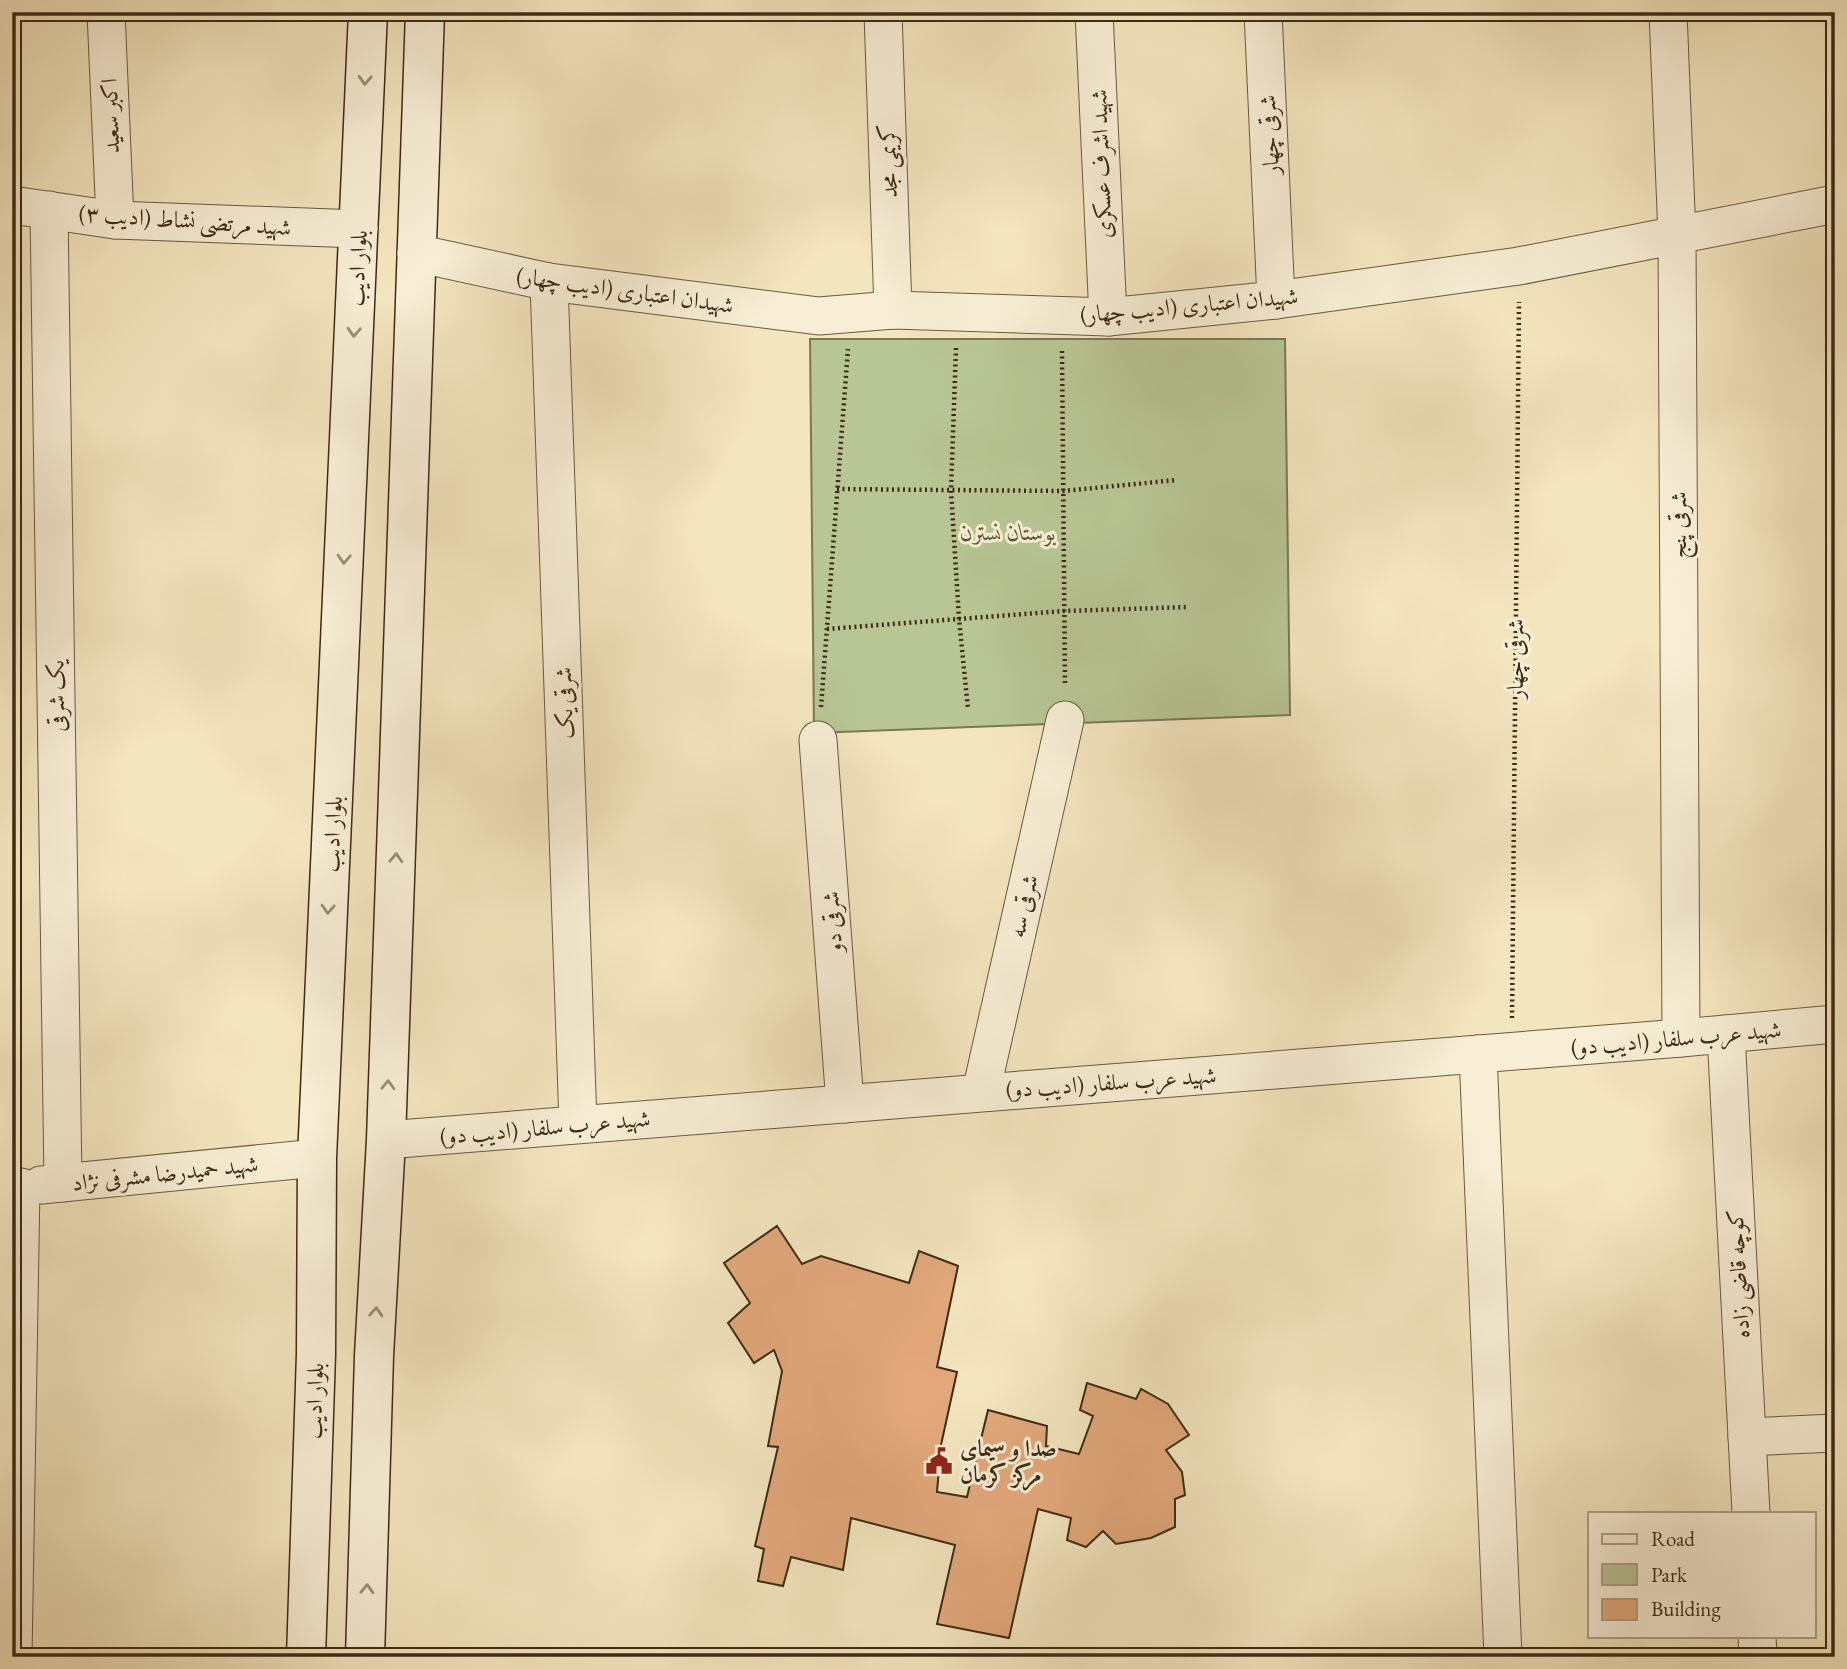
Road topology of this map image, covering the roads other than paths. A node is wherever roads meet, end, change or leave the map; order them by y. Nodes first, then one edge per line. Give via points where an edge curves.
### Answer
1 (106, 12) edge
2 (368, 12) edge
3 (425, 12) edge
4 (883, 12) edge
5 (1094, 12) edge
6 (1263, 12) edge
7 (1668, 12) edge
8 (1835, 204) edge
9 (12, 205) edge
10 (49, 210) junction
11 (115, 220) junction
12 (359, 229) junction
13 (1677, 236) junction
14 (416, 253) junction
15 (550, 282) junction
16 (1276, 300) junction
17 (893, 310) junction
18 (1108, 317) junction
19 (1065, 720) road end
20 (818, 740) road end
21 (1835, 1024) edge
22 (1726, 1034) junction
23 (1681, 1038) junction
24 (1495, 1053) junction
25 (982, 1093) junction
26 (845, 1104) junction
27 (578, 1124) junction
28 (386, 1140) junction
29 (317, 1158) junction
30 (63, 1183) junction
31 (17, 1187) edge
32 (316, 1354) junction
33 (373, 1356) junction
34 (1835, 1433) edge
35 (1747, 1437) junction
36 (1751, 1512) edge
37 (1757, 1638) edge
38 (13, 1657) edge
39 (306, 1657) edge
40 (365, 1657) edge
41 (1503, 1657) edge
42 (1758, 1657) edge

1 - 11 street, اکبر سعید
2 -> 12 main road, بلوار ادیب
3 - 14 main road
4 - 17 street, کریمی مجد
5 - 18 street, شهید اشرف عسکری
6 - 16 street, شرقی چهار
7 - 13 street, شرقی پنج
8 - 13 street, شهیدان اعتباری (ادیب چهار)
9 - 10 street, شهید مرتضی نشاط (ادیب ۳)
10 - 11 street, شهید مرتضی نشاط (ادیب ۳)
10 - 30 street, یک شرقی
11 - 12 street, شهید مرتضی نشاط (ادیب ۳)
12 -> 29 main road, بلوار ادیب
13 - 16 street, شهیدان اعتباری (ادیب چهار) via 1519,266
13 - 23 street, شرقی پنج
14 - 15 street, شهیدان اعتباری (ادیب چهار)
28 -> 14 main road
15 - 17 street, شهیدان اعتباری (ادیب چهار) via 819,316
15 - 27 street, شرقی یک
16 - 18 street, شهیدان اعتباری (ادیب چهار)
17 - 18 street, شهیدان اعتباری (ادیب چهار)
19 - 25 street, شرقی سه
20 - 26 street, شرقی دو
21 - 22 street, شهید عرب سلفار (ادیب دو)
22 - 23 street, شهید عرب سلفار (ادیب دو)
22 - 35 street, کوچه قاضی زاده
23 - 24 street, شهید عرب سلفار (ادیب دو)
24 - 25 street, شهید عرب سلفار (ادیب دو)
24 - 41 street
25 - 26 street, شهید عرب سلفار (ادیب دو)
26 - 27 street, شهید عرب سلفار (ادیب دو)
27 - 28 street, شهید عرب سلفار (ادیب دو)
33 -> 28 main road
29 - 30 street, شهید حمیدرضا مشرفی نژاد
29 - 32 main road, بلوار ادیب
30 - 31 street, شهید حمیدرضا مشرفی نژاد
31 - 38 street
32 - 33 main road
32 - 39 main road, بلوار ادیب
40 -> 33 main road
34 - 35 street
35 - 36 street, کوچه قاضی زاده
37 - 42 street

